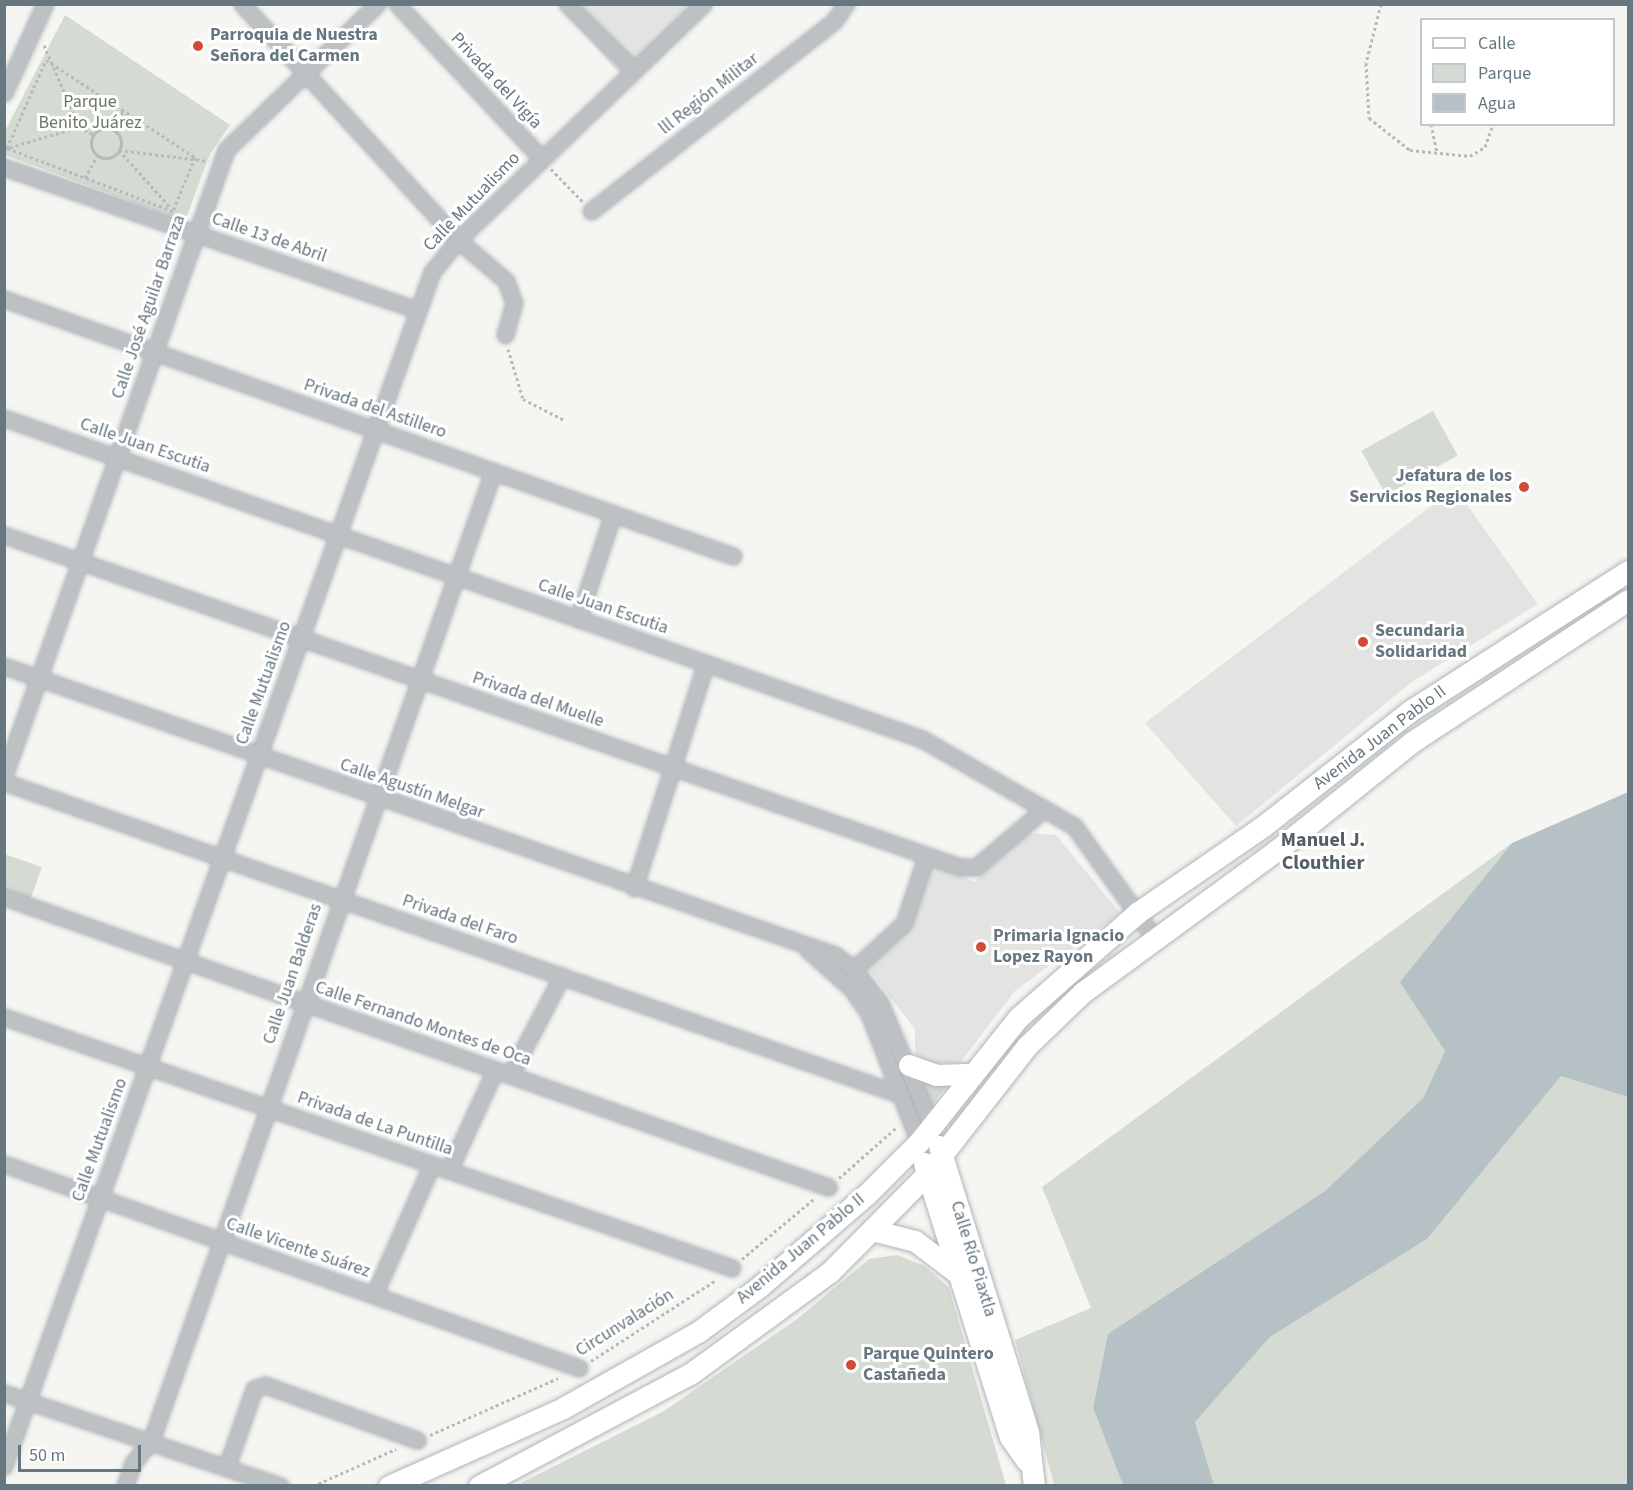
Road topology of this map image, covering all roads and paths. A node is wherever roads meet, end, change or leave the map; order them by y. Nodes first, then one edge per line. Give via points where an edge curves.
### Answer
1 (25, 4) edge
2 (242, 4) edge
3 (377, 4) edge
4 (397, 4) edge
5 (567, 4) edge
6 (703, 4) edge
7 (846, 4) edge
8 (1381, 4) edge
9 (42, 9) edge
10 (46, 60) junction
11 (633, 69) junction
12 (303, 74) junction
13 (4, 93) edge
14 (123, 112) junction
15 (1431, 126) edge
16 (1492, 126) edge
17 (79, 127) junction
18 (111, 129) junction
19 (94, 135) junction
20 (6, 148) edge
21 (119, 150) junction
22 (1437, 152) junction
23 (98, 155) junction
24 (195, 157) junction
25 (542, 159) junction
26 (220, 164) junction
27 (4, 167) edge
28 (85, 178) junction
29 (173, 211) junction
30 (591, 211) joint
31 (196, 233) junction
32 (458, 240) junction
33 (4, 299) edge
34 (418, 310) junction
35 (505, 335) joint
36 (154, 352) junction
37 (4, 418) edge
38 (564, 420) dead end
39 (375, 430) junction
40 (117, 457) junction
41 (493, 472) junction
42 (613, 514) junction
43 (338, 534) junction
44 (4, 535) edge
45 (733, 556) dead end
46 (81, 561) junction
47 (1629, 571) edge
48 (456, 576) junction
49 (1629, 600) edge
50 (579, 619) junction
51 (300, 639) junction
52 (706, 663) junction
53 (4, 666) edge
54 (39, 678) junction
55 (418, 679) junction
56 (259, 756) junction
57 (675, 769) junction
58 (4, 776) edge
59 (4, 782) edge
60 (1308, 792) junction
61 (375, 797) junction
62 (1044, 809) junction
63 (1322, 813) junction
64 (926, 857) junction
65 (222, 858) junction
66 (634, 888) junction
67 (4, 897) edge
68 (340, 899) junction
69 (1137, 914) junction
70 (1156, 940) junction
71 (806, 948) junction
72 (185, 961) junction
73 (854, 969) junction
74 (562, 976) junction
75 (304, 1003) junction
76 (4, 1017) edge
77 (909, 1065) junction
78 (147, 1066) junction
79 (503, 1072) junction
80 (973, 1074) junction
81 (902, 1095) junction
82 (267, 1107) junction
83 (910, 1116) junction
84 (926, 1134) junction
85 (942, 1156) junction
86 (4, 1164) edge
87 (432, 1164) junction
88 (449, 1170) junction
89 (927, 1174) junction
90 (828, 1187) junction
91 (100, 1198) junction
92 (872, 1230) junction
93 (220, 1241) junction
94 (732, 1268) junction
95 (961, 1276) junction
96 (374, 1295) junction
97 (579, 1368) junction
98 (4, 1393) edge
99 (28, 1401) junction
100 (563, 1408) junction
101 (583, 1432) junction
102 (417, 1440) junction
103 (151, 1442) junction
104 (1028, 1461) junction
105 (4, 1466) edge
106 (227, 1466) junction
107 (124, 1485) edge
108 (281, 1485) edge
109 (313, 1485) edge
110 (389, 1485) edge
111 (479, 1485) edge
112 (1034, 1485) edge

1 - 9 street
2 - 12 street
3 - 12 street, Calle José Aguilar Barraza
4 - 25 street, Privada del Vigía
5 - 11 street
6 - 11 street, Calle Mutualismo
7 - 30 street, lll Región Militar via 834,21
8 - 22 path via 1366,63 1368,118 1410,150
9 - 10 path
9 - 13 street
10 - 14 path
10 - 17 path
10 - 20 path
11 - 25 street, Calle Mutualismo
12 - 26 street, Calle José Aguilar Barraza via 237,137
12 - 32 street
14 - 18 path
14 - 24 path
15 - 22 path
16 - 22 path via 1485,147 1470,156
17 - 19 path
17 - 20 path
18 - 19 path
18 - 21 path via 121,140
19 - 23 path
20 - 28 path
21 - 23 path via 110,158
21 - 24 path
21 - 29 path
23 - 28 path
24 - 26 path
24 - 29 path
25 - 30 path
25 - 32 street, Calle Mutualismo
26 - 31 street, Calle José Aguilar Barraza
27 - 31 street, Calle 13 de Abril
28 - 29 path
29 - 31 path
31 - 34 street, Calle 13 de Abril
31 - 36 street, Calle José Aguilar Barraza
32 - 34 street, Calle Mutualismo via 432,272
32 - 35 street via 513,291
33 - 36 street, Privada del Astillero
34 - 39 street, Calle Mutualismo
35 - 38 path via 523,399
36 - 39 street, Privada del Astillero
36 - 40 street, Calle José Aguilar Barraza
37 - 40 street, Calle Juan Escutia
39 - 41 street, Privada del Astillero
39 - 43 street, Calle Mutualismo
40 - 43 street, Calle Juan Escutia
40 - 46 street, Calle José Aguilar Barraza
41 - 42 street, Privada del Astillero
41 - 48 street, Calle Juan Balderas
42 - 45 street, Privada del Astillero
42 - 50 street
43 - 48 street, Calle Juan Escutia
43 - 51 street, Calle Mutualismo
44 - 46 street, Privada del Muelle
46 - 51 street, Privada del Muelle
46 - 54 street, Calle José Aguilar Barraza
47 - 60 main road, Avenida Juan Pablo II via 1410,711
48 - 50 street, Calle Juan Escutia
48 - 55 street, Calle Juan Balderas
49 - 63 main road, Avenida Juan Pablo II via 1412,742
50 - 52 street, Calle Juan Escutia
51 - 55 street, Privada del Muelle
51 - 56 street, Calle Mutualismo
52 - 57 street
52 - 62 street, Calle Juan Escutia via 922,739
53 - 54 street, Calle Agustín Melgar
54 - 56 street, Calle Agustín Melgar
54 - 58 street, Calle José Aguilar Barraza
55 - 57 street, Privada del Muelle
55 - 61 street, Calle Juan Balderas
56 - 61 street, Calle Agustín Melgar
56 - 65 street, Calle Mutualismo
57 - 64 street, Privada del Muelle
57 - 66 street
59 - 65 street, Privada del Faro
60 - 63 main road
60 - 69 main road, Avenida Juan Pablo II
61 - 66 street, Calle Agustín Melgar
61 - 68 street, Calle Juan Balderas
62 - 64 street, Privada del Muelle via 976,867
62 - 69 street, Calle Juan Escutia via 1074,826
63 - 70 main road, Avenida Juan Pablo II
64 - 73 street via 904,923
65 - 68 street, Privada del Faro
65 - 72 street, Calle Mutualismo
66 - 71 street, Calle Agustín Melgar
67 - 72 street, Calle Fernando Montes de Oca
68 - 74 street, Privada del Faro
68 - 75 street, Calle Juan Balderas
69 - 70 street
69 - 80 main road, Avenida Juan Pablo II via 1018,1018
70 - 85 main road, Avenida Juan Pablo II via 1049,1022
71 - 73 street, Calle Agustín Melgar via 835,955
71 - 81 street, Calle Agustín Melgar via 851,988 869,1014
72 - 75 street, Calle Fernando Montes de Oca
72 - 78 street, Calle Mutualismo
73 - 77 street, Calle Agustín Melgar via 880,1002
74 - 79 street
74 - 81 street, Privada del Faro
75 - 79 street, Calle Fernando Montes de Oca
75 - 82 street, Calle Juan Balderas
76 - 78 street, Privada de La Puntilla
77 - 80 main road via 936,1075
77 - 84 street, Calle Agustín Melgar
78 - 82 street, Privada de La Puntilla
78 - 91 street, Calle Mutualismo
79 - 88 street
79 - 90 street, Calle Fernando Montes de Oca
80 - 84 main road, Avenida Juan Pablo II
81 - 83 street, Calle Agustín Melgar
82 - 87 street, Privada de La Puntilla
82 - 93 street, Calle Juan Balderas
83 - 84 street, Calle Agustín Melgar
83 - 90 path, Circunvalación
84 - 85 main road, Calle Río Piaxtla
84 - 89 main road, Calle Río Piaxtla
84 - 100 main road, Avenida Juan Pablo II via 759,1287 698,1332
85 - 89 main road, Avenida Juan Pablo II
85 - 104 main road, Calle Río Piaxtla via 1028,1432
86 - 91 street, Calle Vicente Suárez
87 - 88 street, Privada de La Puntilla
87 - 96 street
88 - 94 street, Privada de La Puntilla
89 - 92 main road, Avenida Juan Pablo II
89 - 95 main road, Calle Río Piaxtla
90 - 94 path, Circunvalación
91 - 93 street, Calle Vicente Suárez
91 - 99 street, Calle Mutualismo
92 - 95 main road via 915,1241
92 - 101 main road, Avenida Juan Pablo II via 830,1272 744,1338
93 - 96 street, Calle Vicente Suárez
93 - 103 street, Calle Juan Balderas
94 - 97 path, Circunvalación via 648,1329
95 - 104 main road, Calle Río Piaxtla via 1010,1437
96 - 97 street, Calle Vicente Suárez
97 - 102 path, Circunvalación via 466,1424
98 - 99 street
99 - 103 street
99 - 105 street, Calle Mutualismo
100 - 101 main road
100 - 110 main road, Avenida Juan Pablo II
101 - 111 main road, Avenida Juan Pablo II
102 - 106 street via 265,1385 254,1389
102 - 109 path, Circunvalación
103 - 106 street
103 - 107 street, Calle Juan Balderas via 133,1463
104 - 112 main road, Calle Río Piaxtla
106 - 108 street

